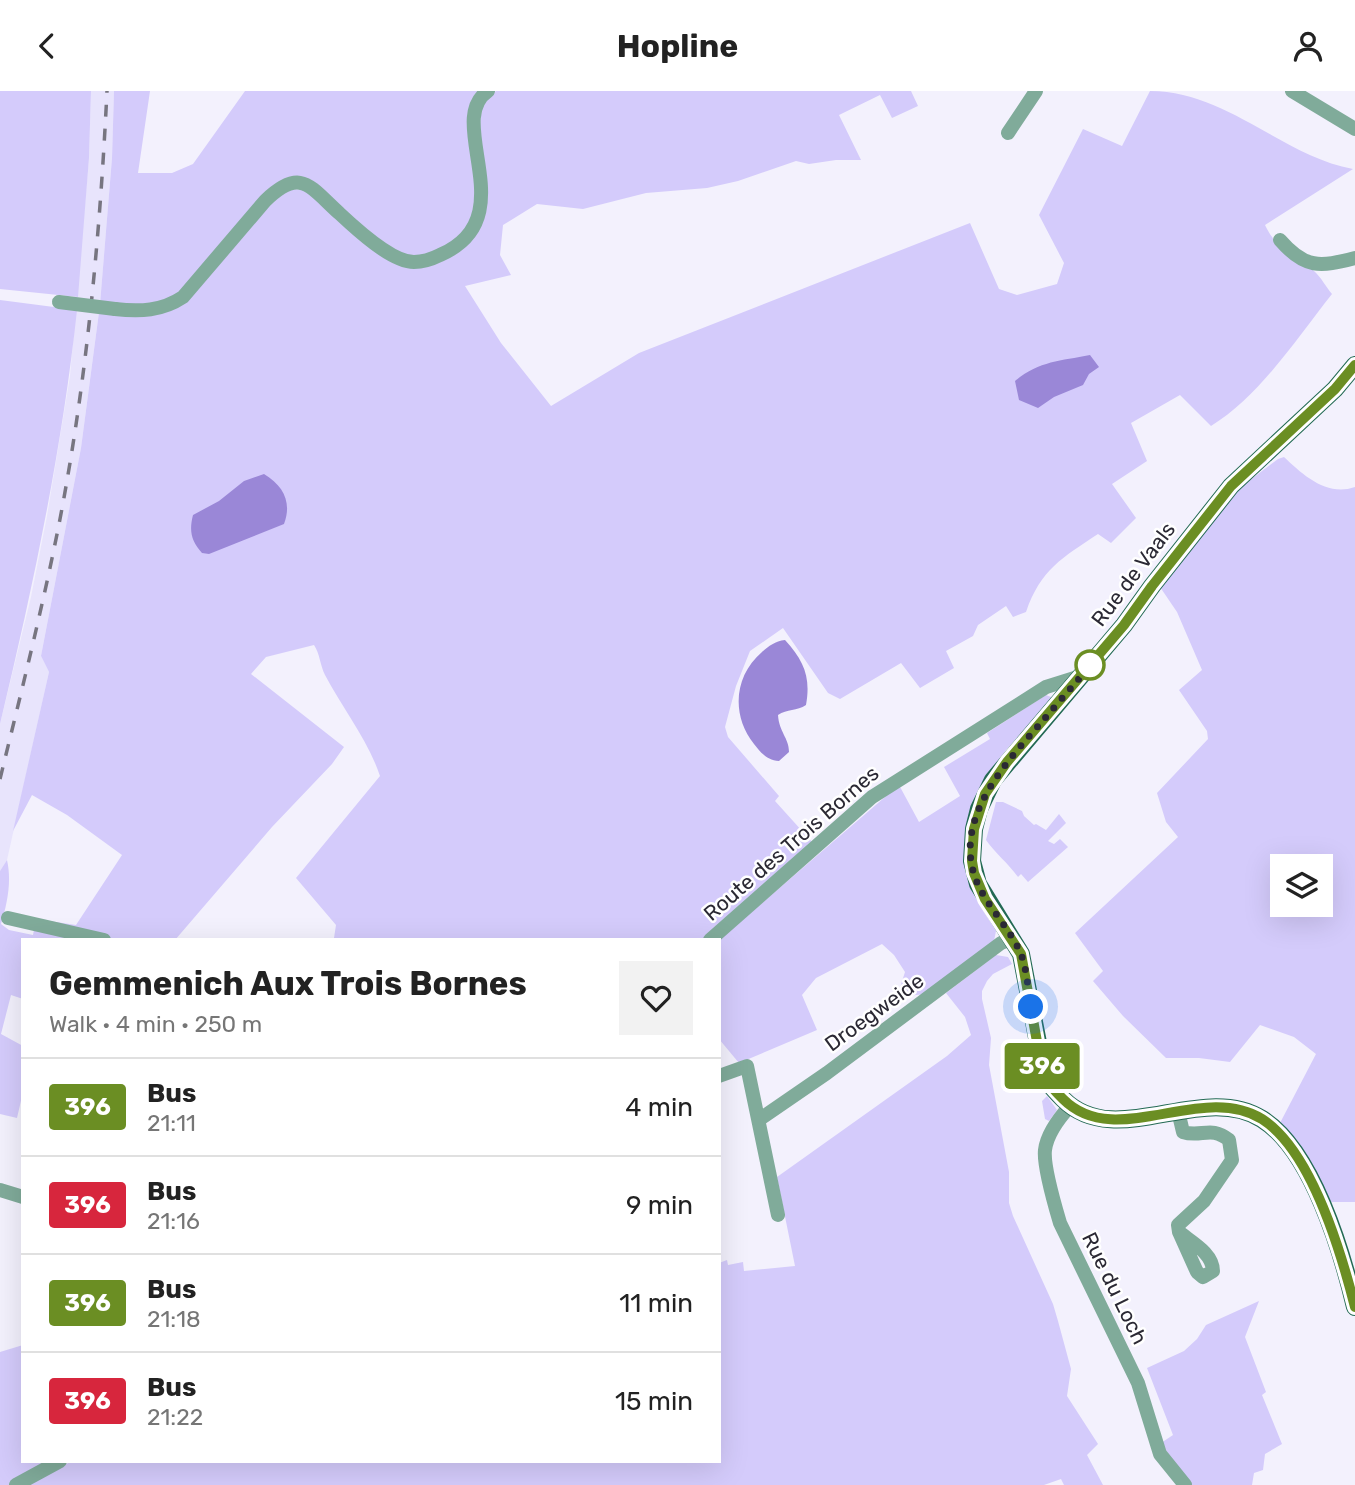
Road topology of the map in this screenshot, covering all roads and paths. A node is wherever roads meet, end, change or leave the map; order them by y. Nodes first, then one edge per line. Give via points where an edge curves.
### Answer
1 (488, 91) edge
2 (1036, 91) edge
3 (1292, 91) edge
4 (1355, 129) edge
5 (1008, 132) dead end
6 (1280, 240) dead end
7 (1355, 258) edge
8 (59, 302) dead end
9 (1355, 365) edge
10 (1081, 676) junction
11 (8, 918) dead end
12 (95, 938) edge
13 (712, 938) edge
14 (1012, 939) junction
15 (721, 1075) edge
16 (1070, 1106) junction
17 (1178, 1111) junction
18 (760, 1119) junction
19 (0, 1190) edge
20 (21, 1196) edge
21 (778, 1215) dead end
22 (1179, 1232) dead end
23 (1355, 1307) edge
24 (56, 1463) edge
25 (16, 1485) edge
26 (1185, 1485) edge

1 - 8 street, bridge via 477,106 474,134 482,205 470,234 455,249 428,260 398,258 315,189 297,183 276,189 172,305 139,311
2 - 5 street
3 - 4 street
6 - 7 street via 1301,260 1315,265
9 - 10 main road, Rue de Vaals via 1231,486
10 - 13 street, Route des Trois Bornes via 1046,687 872,797
10 - 14 main road, Rue de Vaals via 993,780 979,809 974,873
11 - 12 street
14 - 16 main road, Rue de Vaals via 1024,965 1045,1077
14 - 18 street, Droegweide
15 - 18 street via 747,1066
16 - 17 main road, Rue de Vaals via 1109,1119
16 - 26 street, Rue du Loch via 1057,1121 1045,1150 1060,1223 1138,1383 1160,1454
17 - 22 street via 1183,1132 1210,1131 1229,1140 1232,1160 1204,1202 1180,1221
17 - 23 main road, Rue de Vaals via 1234,1108 1260,1118 1286,1140 1320,1202
18 - 21 street
19 - 20 street
24 - 25 street

